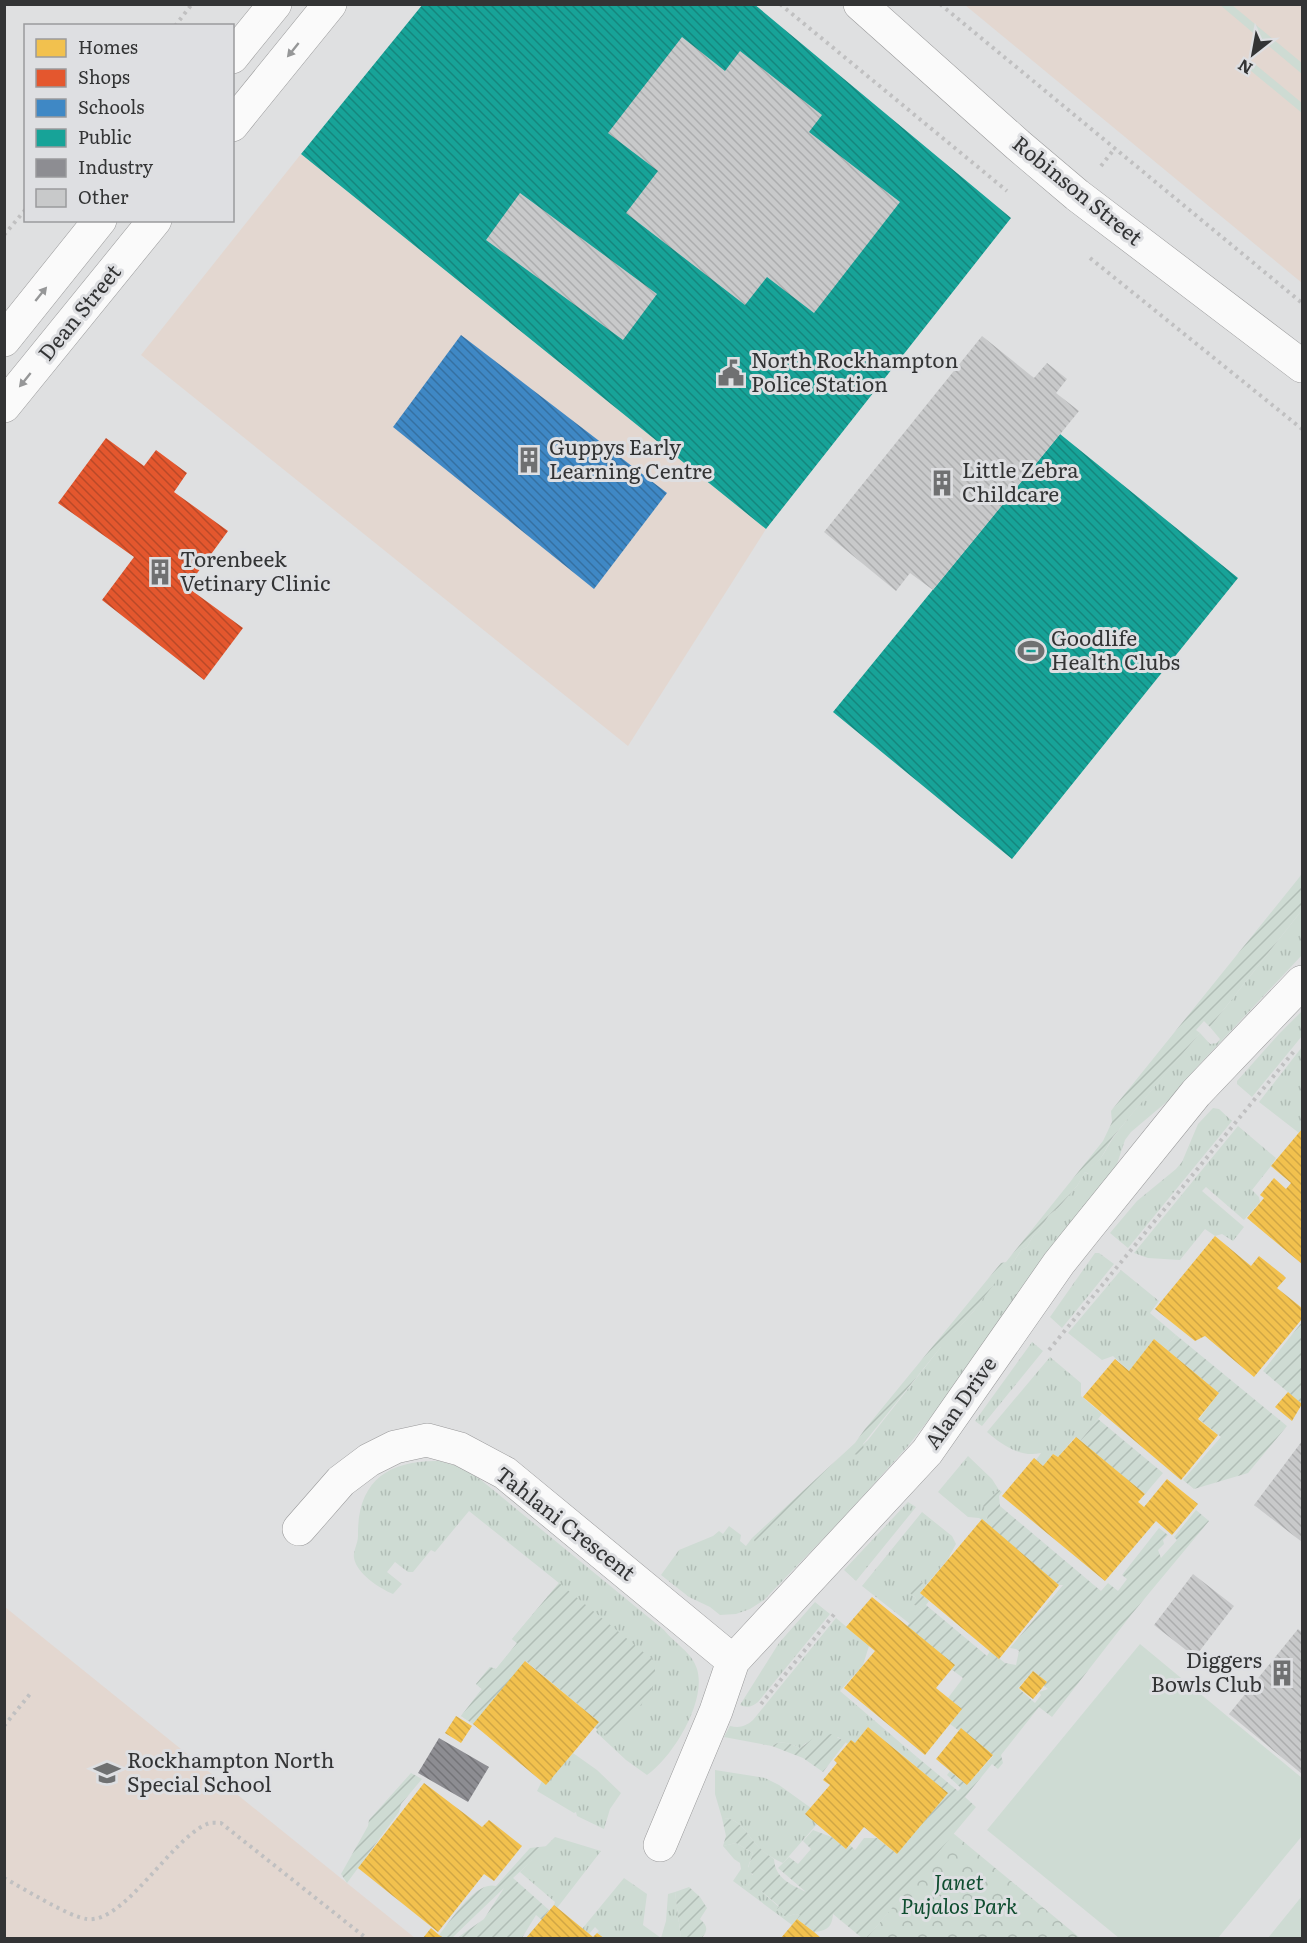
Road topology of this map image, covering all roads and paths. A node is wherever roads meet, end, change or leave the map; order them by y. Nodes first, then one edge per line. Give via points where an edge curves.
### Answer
1 (192, 4) edge
2 (275, 4) edge
3 (330, 4) edge
4 (860, 4) edge
5 (940, 4) edge
6 (177, 24) edge
7 (234, 55) edge
8 (234, 123) edge
9 (24, 211) edge
10 (98, 222) edge
11 (153, 222) edge
12 (4, 235) edge
13 (1302, 303) edge
14 (4, 340) edge
15 (1302, 366) edge
16 (4, 406) edge
17 (1302, 982) edge
18 (299, 1529) dead end
19 (733, 1661) junction
20 (30, 1694) dead end
21 (4, 1726) edge
22 (660, 1845) dead end
23 (4, 1878) edge
24 (366, 1938) edge

1 - 6 path
2 - 7 street
3 -> 8 street
4 - 15 street, Robinson Street via 1077,195
5 - 13 path
9 - 12 path
14 -> 10 street, Dean Street
11 -> 16 street, Dean Street
17 - 19 street, Alan Drive via 1196,1093 1087,1228 927,1452
18 - 19 street, Tahlani Crescent via 341,1482 386,1451 427,1440 460,1449 505,1473
19 - 22 street, Alan Drive
20 - 21 path
23 - 24 path via 75,1915 87,1919 104,1917 192,1834 208,1823 221,1822

